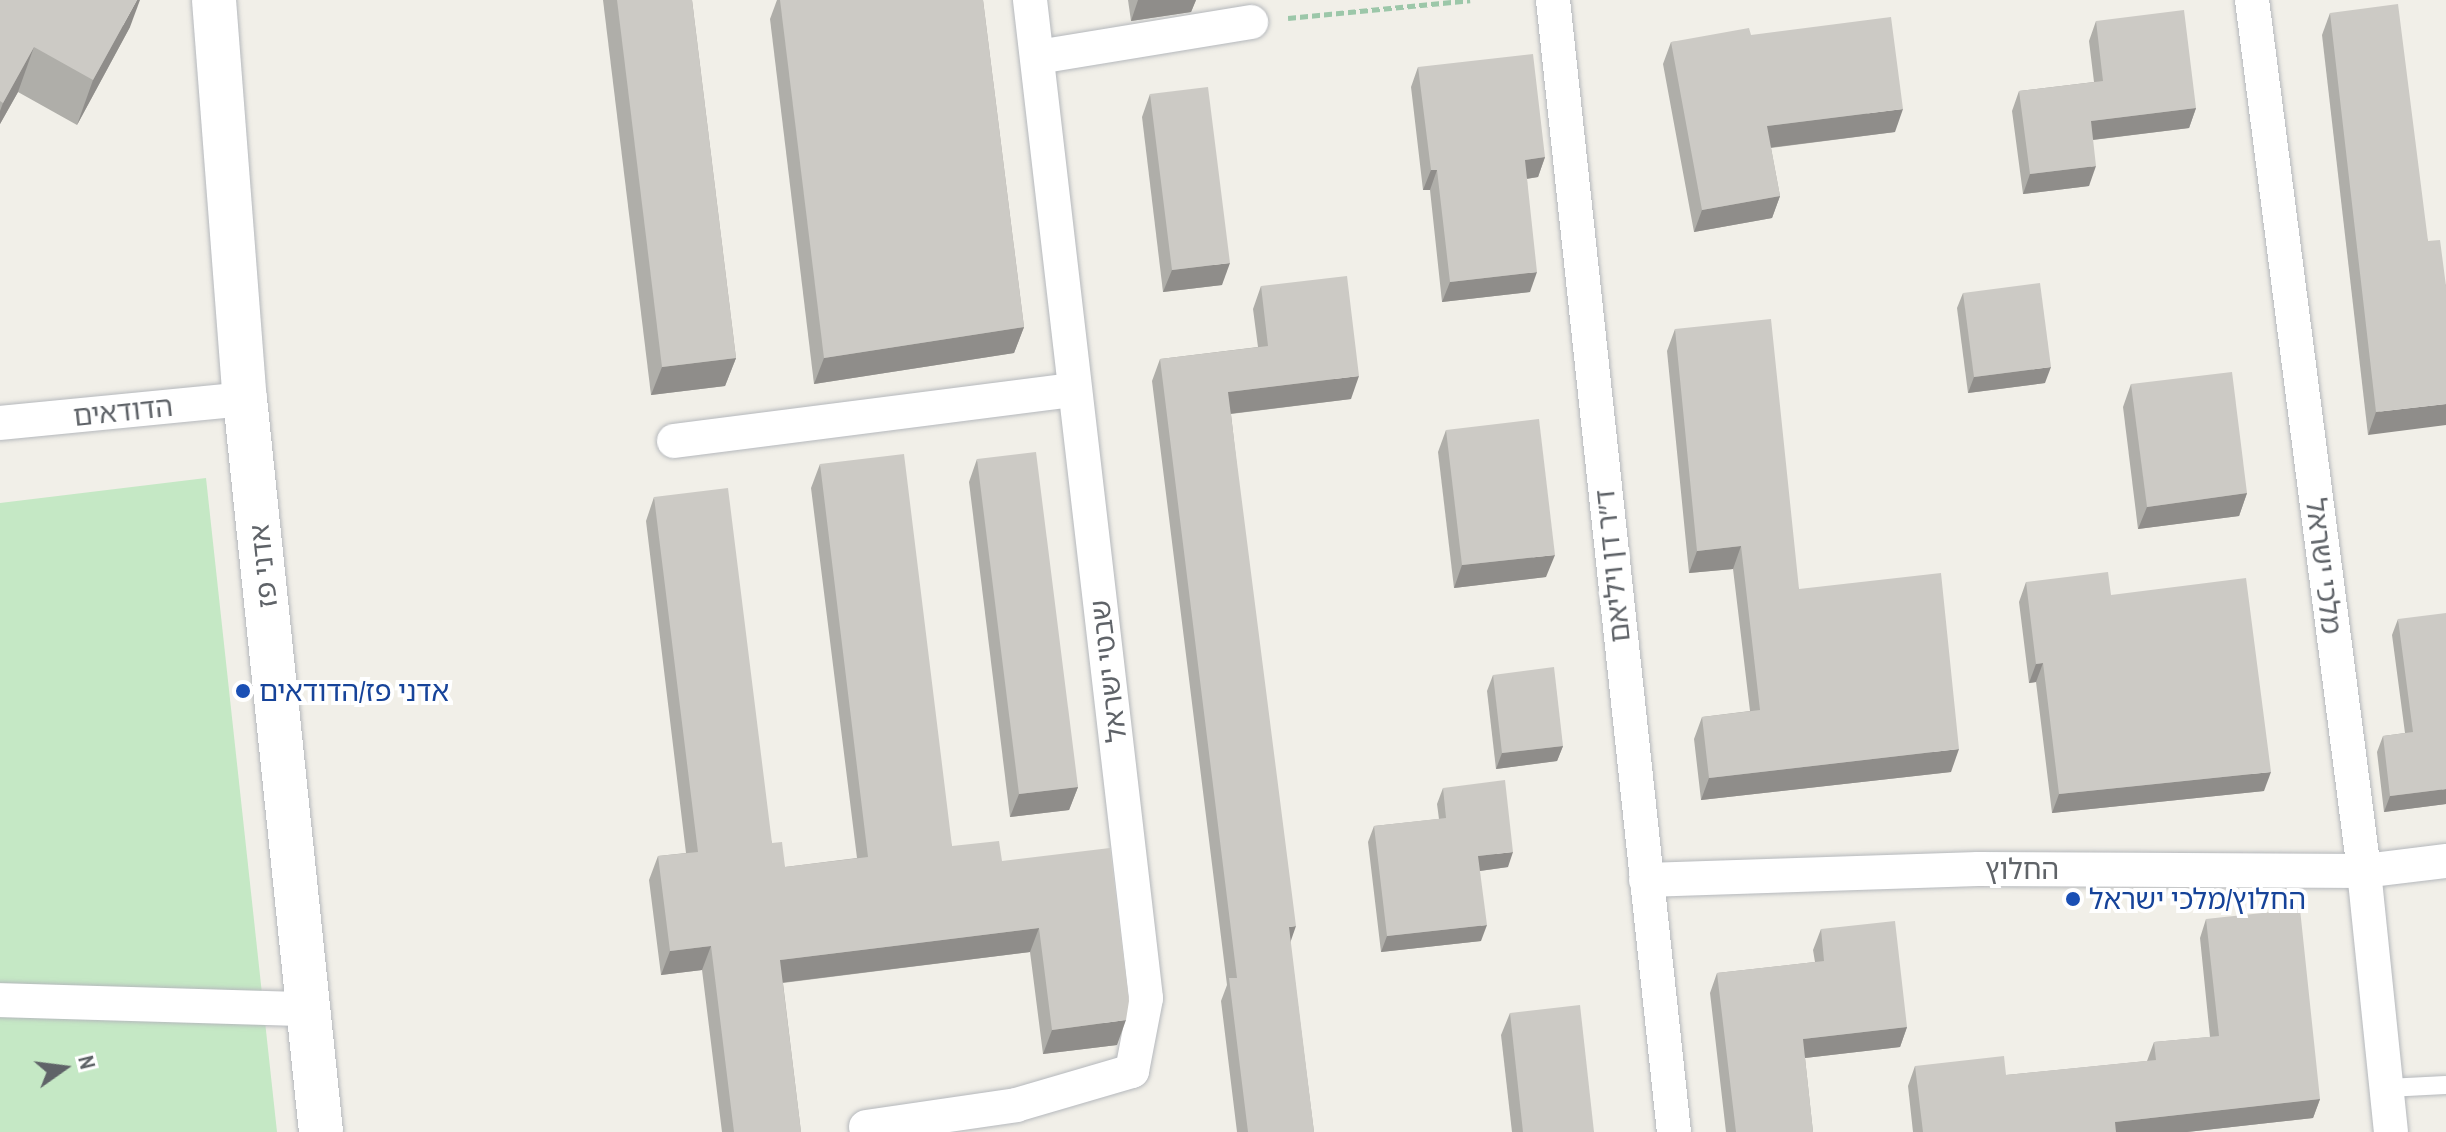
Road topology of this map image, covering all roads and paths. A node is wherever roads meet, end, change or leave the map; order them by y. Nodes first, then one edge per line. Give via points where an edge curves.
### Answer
1 (214, 0) edge
2 (1030, 0) edge
3 (1470, 0) edge
4 (1553, 0) edge
5 (2252, 0) edge
6 (1251, 22) joint
7 (1038, 57) junction
8 (1074, 390) junction
9 (245, 399) junction
10 (0, 423) edge
11 (674, 441) dead end
12 (2446, 861) edge
13 (2364, 871) junction
14 (1646, 880) junction
15 (0, 1000) edge
16 (308, 1009) junction
17 (2446, 1085) edge
18 (2387, 1088) junction
19 (866, 1127) dead end
20 (321, 1132) edge
21 (1674, 1132) edge
22 (2391, 1132) edge

1 - 9 street, אדני פז
2 - 7 street, שבטי ישראל
3 - 6 path
4 - 14 street, ד״ר דן ויליאם
5 - 13 street, מלכי ישראל
6 - 7 street
7 - 8 street, שבטי ישראל
8 - 11 street
8 - 19 street, שבטי ישראל via 1146,998 1132,1071 1016,1105
9 - 10 street, הדודאים
9 - 16 street, אדני פז
12 - 13 street, החלוץ
13 - 14 street, החלוץ via 1978,869
13 - 18 street, מלכי ישראל
14 - 21 street, ד״ר דן ויליאם
15 - 16 street
16 - 20 street, אדני פז
17 - 18 lane
18 - 22 street, מלכי ישראל

